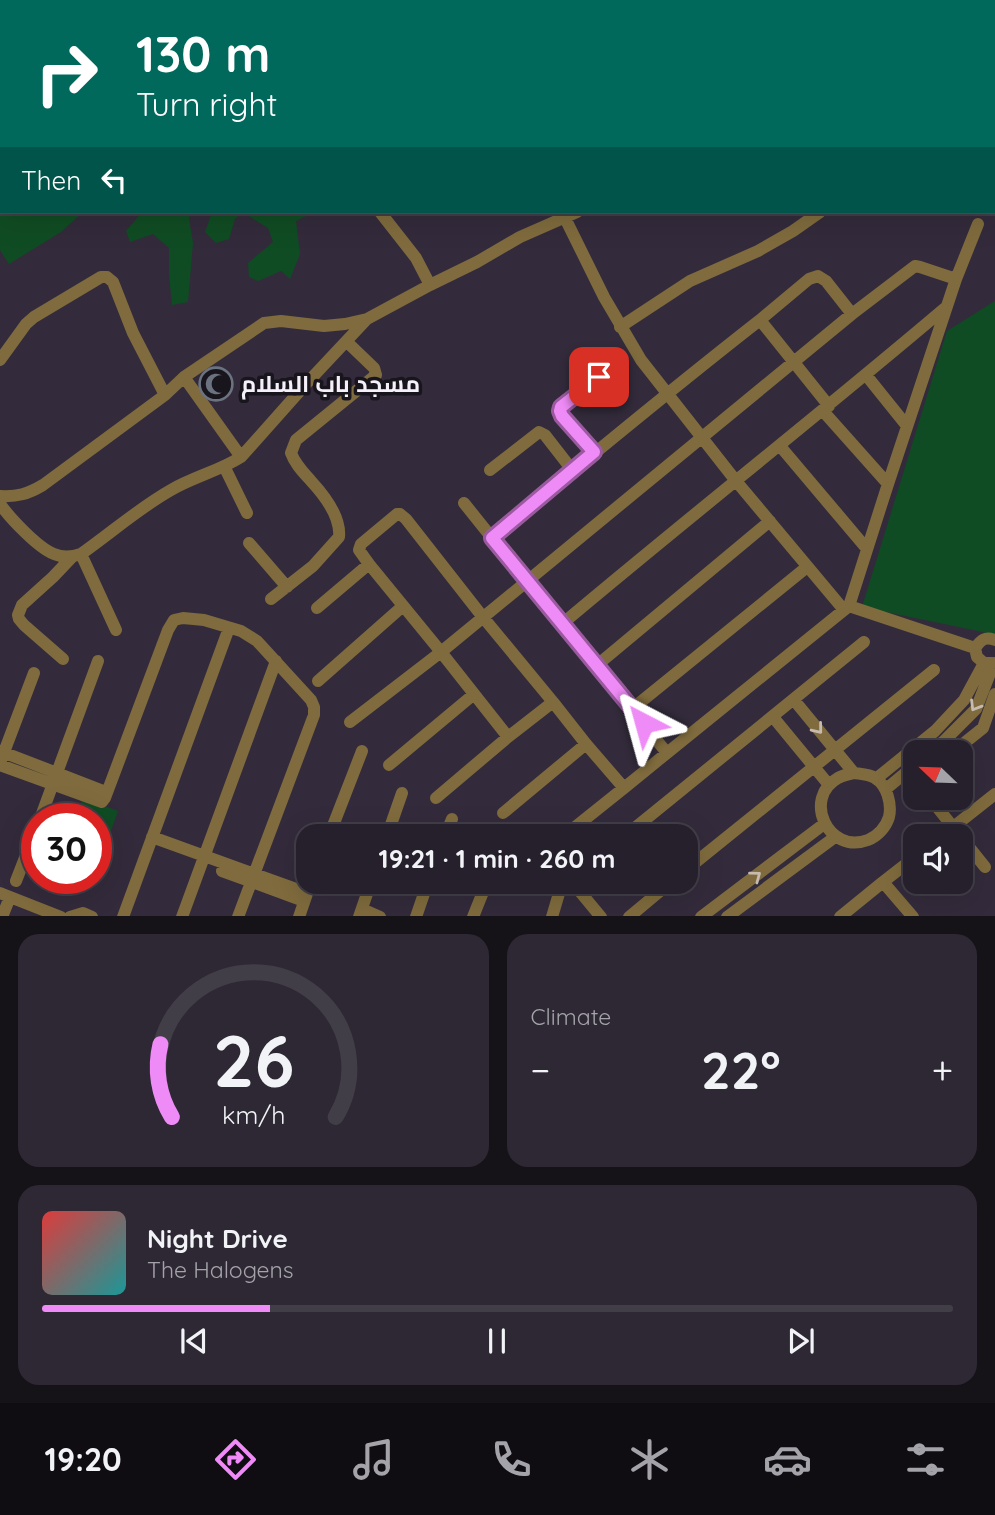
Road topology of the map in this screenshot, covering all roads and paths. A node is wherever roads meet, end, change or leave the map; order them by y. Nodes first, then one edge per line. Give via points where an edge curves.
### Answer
1 (382, 214) edge
2 (570, 214) edge
3 (817, 214) edge
4 (564, 216) junction
5 (978, 223) dead end
6 (956, 279) junction
7 (430, 285) junction
8 (946, 308) junction
9 (852, 314) junction
10 (368, 319) junction
11 (760, 320) junction
12 (620, 327) junction
13 (347, 342) junction
14 (0, 360) edge
15 (794, 362) junction
16 (866, 375) junction
17 (184, 377) junction
18 (599, 377) dead end
19 (666, 393) junction
20 (164, 395) junction
21 (826, 409) junction
22 (906, 426) junction
23 (703, 437) junction
24 (779, 446) junction
25 (594, 452) junction
26 (241, 457) junction
27 (224, 466) junction
28 (489, 470) dead end
29 (573, 471) junction
30 (736, 481) junction
31 (888, 484) junction
32 (0, 496) edge
33 (464, 503) dead end
34 (0, 504) edge
35 (247, 513) dead end
36 (770, 521) junction
37 (492, 538) junction
38 (249, 542) dead end
39 (867, 549) junction
40 (77, 555) junction
41 (369, 564) junction
42 (807, 567) junction
43 (527, 580) junction
44 (287, 587) junction
45 (271, 599) dead end
46 (403, 606) junction
47 (317, 608) dead end
48 (846, 608) junction
49 (482, 617) junction
50 (562, 624) junction
51 (229, 628) junction
52 (116, 630) dead end
53 (995, 639) edge
54 (864, 642) dead end
55 (975, 648) junction
56 (440, 652) junction
57 (63, 659) dead end
58 (98, 661) dead end
59 (276, 661) junction
60 (991, 663) edge
61 (596, 666) junction
62 (934, 670) dead end
63 (34, 673) dead end
64 (318, 681) dead end
65 (995, 694) edge
66 (473, 695) junction
67 (794, 699) junction
68 (553, 702) junction
69 (632, 709) junction
70 (773, 717) junction
71 (350, 722) dead end
72 (940, 736) junction
73 (508, 737) junction
74 (938, 740) edge
75 (968, 740) edge
76 (586, 744) junction
77 (835, 749) junction
78 (362, 751) dead end
79 (667, 753) junction
80 (1, 758) edge
81 (389, 765) dead end
82 (814, 766) junction
83 (854, 773) junction
84 (903, 775) edge
85 (877, 778) junction
86 (56, 779) junction
87 (829, 785) junction
88 (624, 788) junction
89 (886, 789) junction
90 (402, 793) dead end
91 (995, 794) edge
92 (436, 798) dead end
93 (46, 803) edge
94 (939, 810) edge
95 (503, 813) dead end
96 (452, 819) dead end
97 (334, 824) edge
98 (391, 824) edge
99 (450, 824) edge
100 (579, 824) edge
101 (640, 824) edge
102 (824, 824) junction
103 (950, 824) edge
104 (967, 824) edge
105 (835, 836) junction
106 (151, 841) junction
107 (973, 852) edge
108 (203, 860) junction
109 (698, 860) edge
110 (903, 866) edge
111 (985, 867) dead end
112 (21, 868) edge
113 (253, 878) junction
114 (16, 881) dead end
115 (883, 882) junction
116 (296, 889) edge
117 (307, 894) edge
118 (367, 894) edge
119 (424, 894) edge
120 (482, 894) edge
121 (559, 894) edge
122 (582, 894) edge
123 (656, 894) edge
124 (5, 895) edge
125 (2, 912) edge
126 (360, 913) edge
127 (18, 916) edge
128 (61, 916) edge
129 (70, 916) edge
130 (92, 916) edge
131 (123, 916) edge
132 (182, 916) edge
133 (238, 916) edge
134 (299, 916) edge
135 (380, 916) edge
136 (416, 916) edge
137 (474, 916) edge
138 (552, 916) edge
139 (601, 916) edge
140 (629, 916) edge
141 (701, 916) edge
142 (727, 916) edge
143 (840, 916) edge
144 (913, 916) edge

1 - 7 street via 416,258
2 - 4 street
3 - 12 street via 773,243 690,281
4 - 7 street
4 - 12 street
5 - 6 street
6 - 8 street
6 - 9 street via 915,266
7 - 10 street
8 - 16 street
8 - 22 street
9 - 11 street via 818,276
9 - 15 street
10 - 13 street
10 - 17 street via 324,326 264,323
11 - 15 street
11 - 19 street
12 - 19 street
13 - 26 street
13 - 44 street via 374,368 374,377 296,440 291,453 333,512 339,537
14 - 20 street via 34,317 107,277
15 - 21 street
15 - 23 street
16 - 21 street
16 - 22 street
17 - 20 street
17 - 26 street
18 - 25 street via 560,411
19 - 23 street
19 - 25 street
20 - 32 street via 29,494
21 - 24 street
21 - 31 street
22 - 31 street
23 - 30 street
23 - 43 street
24 - 30 street
24 - 39 street
25 - 29 street
26 - 27 street
27 - 35 street
27 - 40 street via 168,492
28 - 29 street via 539,432
29 - 37 street
30 - 36 street
30 - 50 street
31 - 39 street
33 - 37 street
34 - 40 street via 44,549 54,555
36 - 42 street
36 - 61 street
37 - 43 street
38 - 44 street
39 - 48 street
40 - 52 street
40 - 57 street via 19,611 24,625
41 - 46 street
41 - 47 street
41 - 49 street via 360,552 361,544 400,514
42 - 48 street
42 - 69 street
43 - 49 street
43 - 50 street
44 - 45 street
46 - 56 street
46 - 64 street
48 - 55 street
48 - 79 street
49 - 56 street
49 - 68 street
50 - 61 street
51 - 59 street via 257,641
51 - 86 street via 204,620 174,621 104,797
51 - 106 street
53 - 55 street via 980,640
54 - 67 street
55 - 60 street via 977,657
56 - 66 street
56 - 71 street
58 - 86 street
59 - 108 street
59 - 113 street via 311,700 314,715
60 - 72 street
61 - 69 street
62 - 77 street
63 - 80 street
65 - 75 street via 982,729
66 - 73 street
66 - 81 street
67 - 70 street
67 -> 77 street
68 - 73 street
68 - 76 street
69 - 79 street
70 - 82 street
70 - 101 street
72 - 74 street
72 - 85 street
73 - 92 street
76 - 88 street
76 - 95 street
77 - 82 street
77 - 83 street
78 - 97 street
79 - 88 street
80 - 86 street
82 - 87 street
82 - 109 street
83 - 85 street
83 - 87 street
84 - 89 street
85 - 89 street
86 - 93 street
87 - 102 street via 822,797
88 - 100 street
89 - 105 street via 890,808 882,831 860,843
90 - 98 street
91 - 104 street
94 - 103 street
96 - 99 street
102 - 105 street
141 -> 102 street
105 - 142 street
106 - 108 street
106 - 131 street
107 - 111 street
108 - 113 street
108 - 132 street
110 - 115 street
112 - 114 street
113 - 116 street
113 - 133 street
115 - 143 street
115 - 144 street
117 - 134 street
118 - 126 street
119 - 136 street
120 - 137 street
121 - 138 street
122 - 139 street
123 - 140 street
124 - 125 street
124 - 128 street
125 - 127 street
126 - 135 street
129 - 130 street

